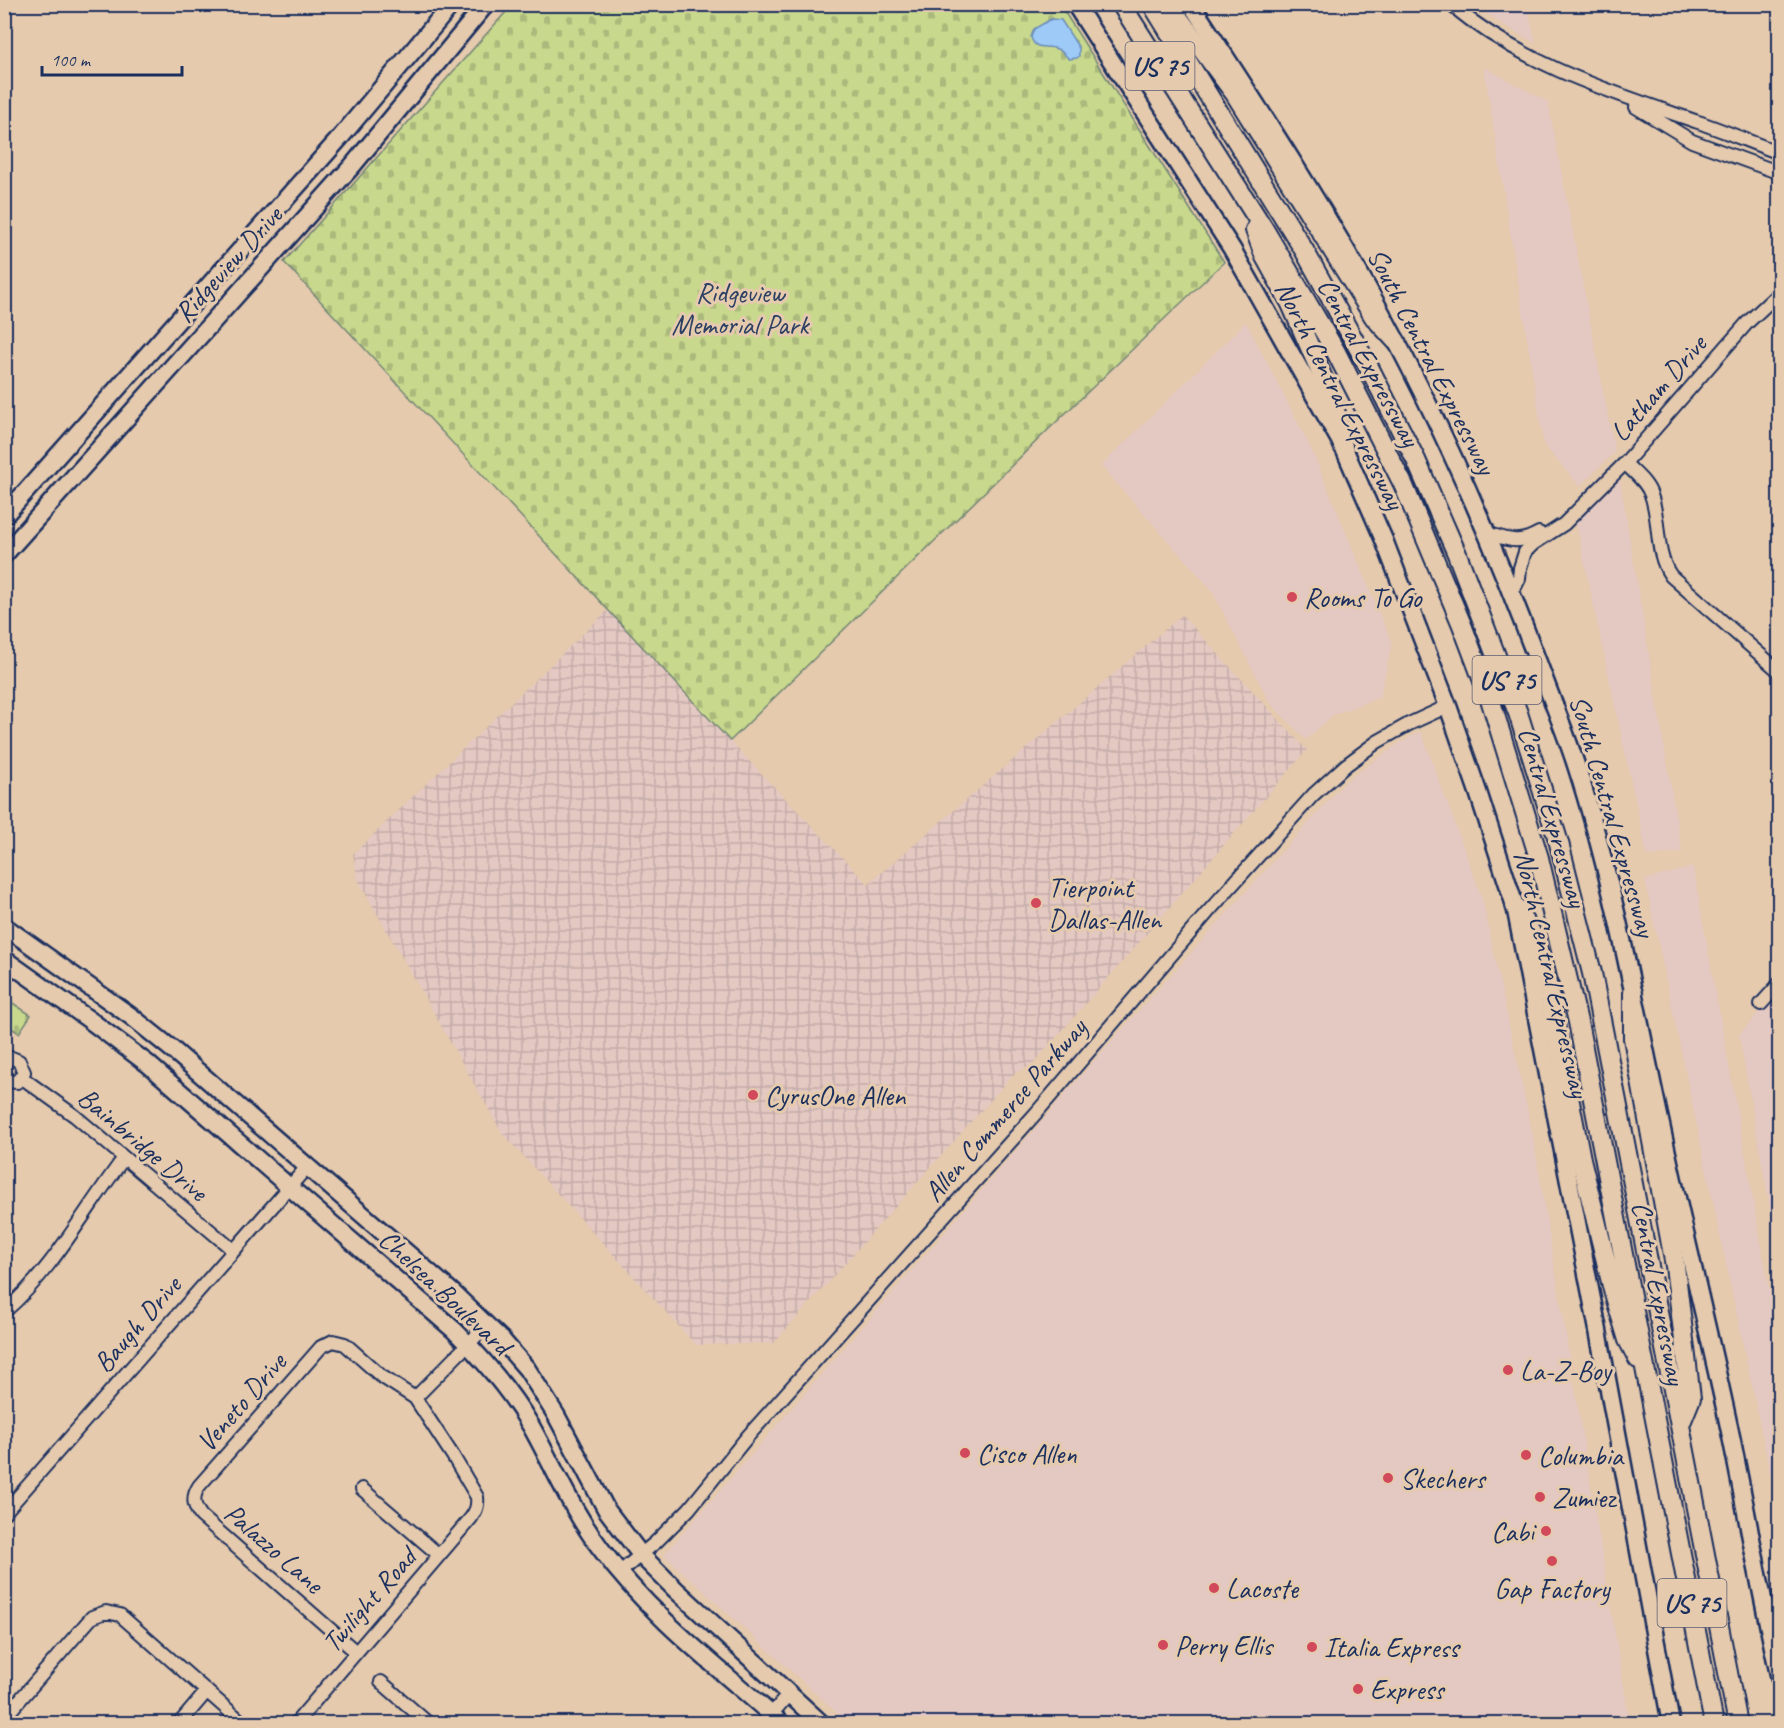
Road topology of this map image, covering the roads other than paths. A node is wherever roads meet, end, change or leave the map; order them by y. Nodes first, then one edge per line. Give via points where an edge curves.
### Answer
1 (452, 4) edge
2 (486, 4) edge
3 (1074, 4) edge
4 (1080, 4) edge
5 (1121, 4) edge
6 (1152, 4) edge
7 (1165, 4) edge
8 (1191, 4) edge
9 (1450, 4) edge
10 (1091, 30) junction
11 (1614, 94) junction
12 (1779, 153) edge
13 (1779, 173) edge
14 (1244, 197) junction
15 (240, 250) junction
16 (260, 268) junction
17 (1779, 292) edge
18 (1396, 341) junction
19 (1343, 446) junction
20 (1625, 463) junction
21 (1572, 515) junction
22 (4, 516) edge
23 (1487, 533) junction
24 (4, 555) edge
25 (1512, 593) junction
26 (1779, 672) edge
27 (1448, 706) junction
28 (1515, 906) junction
29 (4, 926) edge
30 (4, 959) edge
31 (1779, 983) edge
32 (1634, 993) junction
33 (1761, 1004) dead end
34 (4, 1060) edge
35 (21, 1077) junction
36 (5, 1083) edge
37 (124, 1158) junction
38 (307, 1167) junction
39 (288, 1187) junction
40 (233, 1250) junction
41 (4, 1312) edge
42 (487, 1325) junction
43 (468, 1344) junction
44 (1650, 1382) junction
45 (415, 1398) junction
46 (1680, 1425) junction
47 (362, 1489) dead end
48 (194, 1500) joint
49 (4, 1513) edge
50 (439, 1555) junction
51 (641, 1555) junction
52 (619, 1573) junction
53 (356, 1652) junction
54 (1779, 1679) edge
55 (381, 1682) dead end
56 (207, 1691) junction
57 (789, 1694) junction
58 (4, 1718) edge
59 (772, 1720) edge
60 (179, 1724) edge
61 (244, 1724) edge
62 (295, 1724) edge
63 (429, 1724) edge
64 (822, 1724) edge
65 (1671, 1724) edge
66 (1714, 1724) edge
67 (1738, 1724) edge

1 - 15 main road, Ridgeview Drive
2 - 16 main road, Ridgeview Drive via 353,165
3 - 10 main road, North Central Expressway
4 - 10 main road
5 - 14 highway, Central Expressway / US 75
6 - 46 highway, Central Expressway / US 75 via 1304,250 1365,359 1430,491 1499,659 1549,810 1584,941
7 - 18 highway via 1235,94 1374,317
8 - 18 main road, South Central Expressway via 1351,258
9 - 11 street via 1498,40
10 - 19 main road, North Central Expressway via 1232,249
11 - 12 street
11 - 13 street via 1692,141
14 - 19 highway via 1265,257 1318,366 1335,410
14 - 44 highway, Central Expressway / US 75 via 1316,318 1383,444 1446,586 1491,702 1556,922
15 - 16 main road
15 - 22 main road, Ridgeview Drive
16 - 24 main road, Ridgeview Drive
17 - 20 street, Latham Drive
18 - 23 main road, South Central Expressway
19 - 27 main road, North Central Expressway
20 - 21 street, Latham Drive
20 - 26 street via 1652,496 1661,558 1671,576
21 - 23 street, Latham Drive via 1522,541
21 - 25 street, Latham Drive via 1525,552
23 - 25 main road, South Central Expressway
25 - 32 main road, South Central Expressway via 1576,765
27 - 28 main road, North Central Expressway
27 - 51 street, Allen Commerce Parkway via 1377,742 1301,807 1037,1112 748,1436 694,1504
28 - 44 highway via 1533,936 1544,968 1581,1159 1613,1290 1628,1340
28 - 65 main road, North Central Expressway
29 - 38 main road, Chelsea Boulevard via 148,1030
30 - 39 main road, Chelsea Boulevard via 127,1048
31 - 33 street
32 - 46 highway via 1633,1038 1675,1266 1691,1398
32 - 54 main road, South Central Expressway via 1731,1437
34 - 35 street, Bainbridge Drive via 19,1061 23,1068
35 - 36 street
35 - 37 street, Bainbridge Drive
37 - 40 street, Bainbridge Drive
37 - 41 street via 51,1262
38 - 39 street, Baugh Drive
38 - 42 main road, Chelsea Boulevard
39 - 40 street, Baugh Drive
39 - 43 main road, Chelsea Boulevard
40 - 49 street, Baugh Drive
42 - 43 street
42 - 51 main road, Chelsea Boulevard via 536,1382 606,1509
43 - 45 street
43 - 52 main road, Chelsea Boulevard via 516,1403 580,1518
44 - 66 highway, Central Expressway / US 75
45 - 48 street, Veneto Drive via 381,1376 345,1344 333,1341 321,1347 214,1469 195,1491
45 - 50 street, Twilight Road via 477,1497 475,1514
46 - 67 highway, Central Expressway / US 75
47 - 50 street
48 - 53 street, Palazzo Lane via 201,1516
50 - 53 street, Twilight Road
51 - 52 street, Allen Commerce Parkway
51 - 57 main road, Chelsea Boulevard
52 - 59 main road, Chelsea Boulevard
53 - 62 street, Twilight Road
55 - 63 street
56 - 58 street via 120,1615 106,1612 93,1617
56 - 60 street
56 - 61 street
57 - 59 street
57 - 64 main road, Chelsea Boulevard

